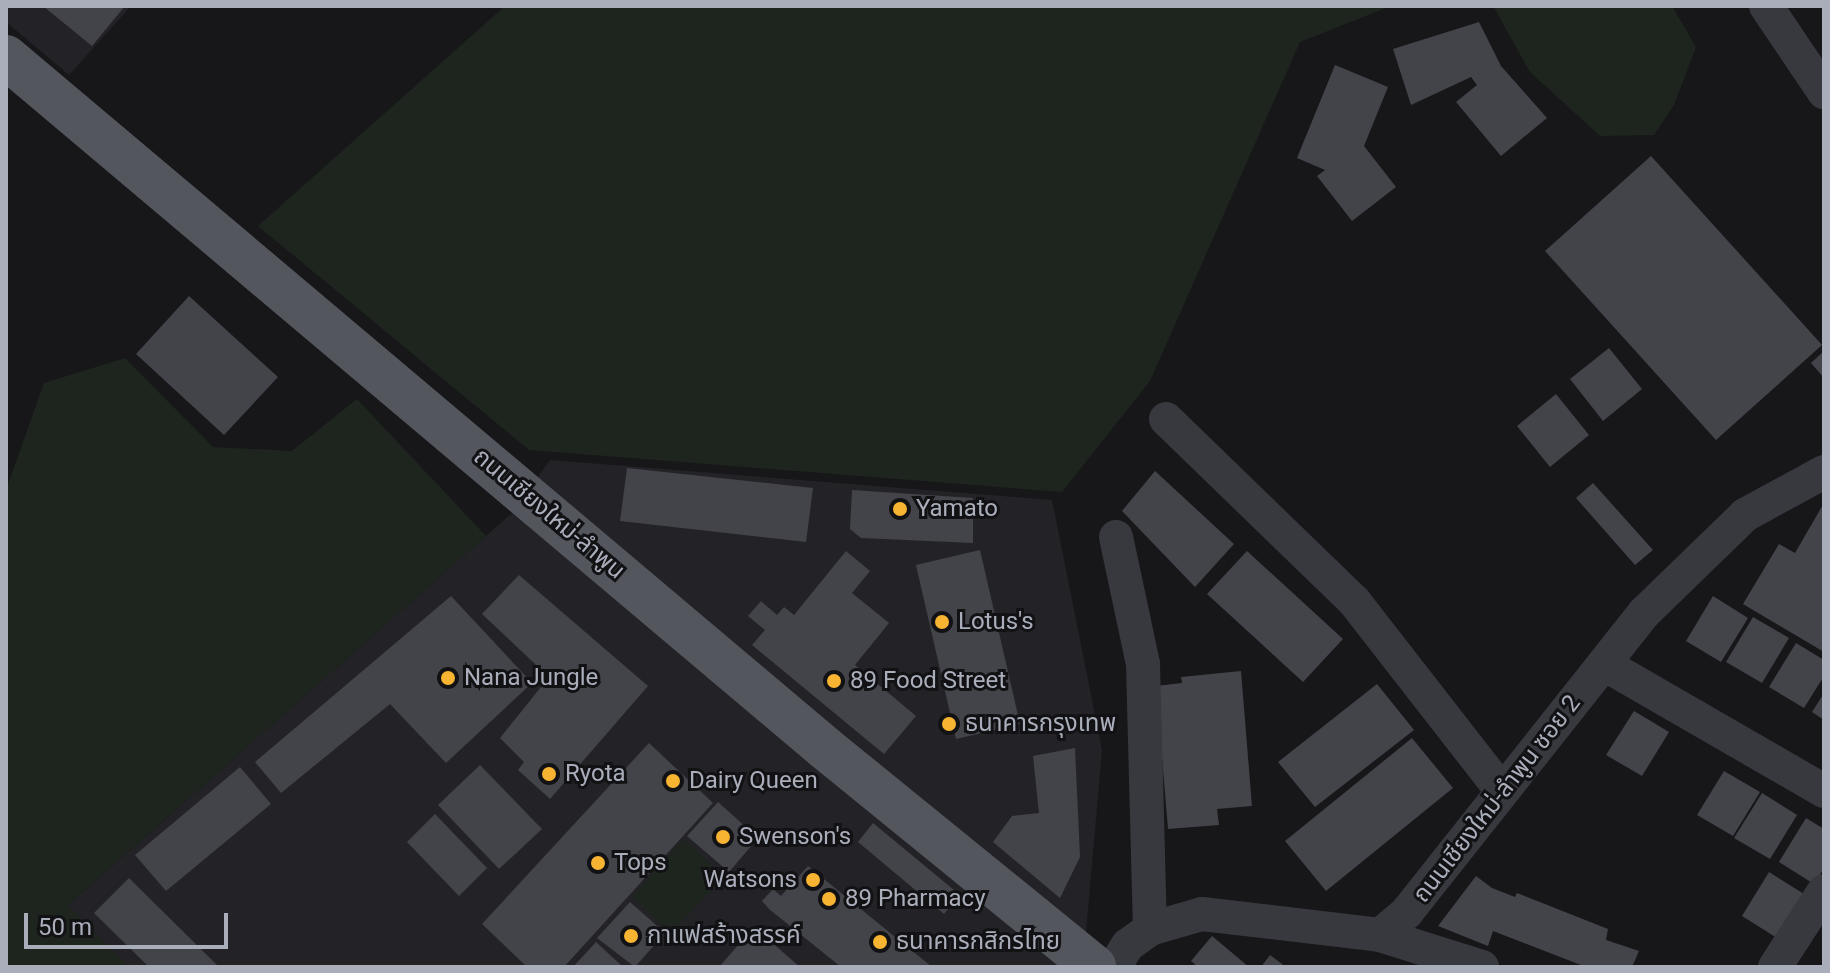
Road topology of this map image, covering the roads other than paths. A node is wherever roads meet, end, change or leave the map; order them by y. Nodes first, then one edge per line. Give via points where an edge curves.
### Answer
1 (1766, 6) edge
2 (6, 57) edge
3 (1824, 92) edge
4 (1166, 419) dead end
5 (1824, 472) edge
6 (1116, 537) dead end
7 (1604, 664) junction
8 (1502, 791) junction
9 (1824, 791) edge
10 (1824, 891) edge
11 (1150, 929) junction
12 (1380, 935) junction
13 (1094, 967) edge
14 (1114, 967) edge
15 (1482, 967) edge
16 (1775, 967) edge

1 - 3 street
2 - 13 main road, ถนนเชียงใหม่-ลำพูน via 825,748
4 - 8 street via 1354,601
5 - 7 street, ถนนเชียงใหม่-ลำพูน ซอย 2 via 1745,515 1644,613
6 - 11 street via 1143,664
7 - 8 street, ถนนเชียงใหม่-ลำพูน ซอย 2
7 - 9 street
8 - 12 street, ถนนเชียงใหม่-ลำพูน ซอย 2 via 1407,912
10 - 16 street
11 - 12 street via 1202,914 1232,914
11 - 14 street via 1128,945
12 - 15 street

